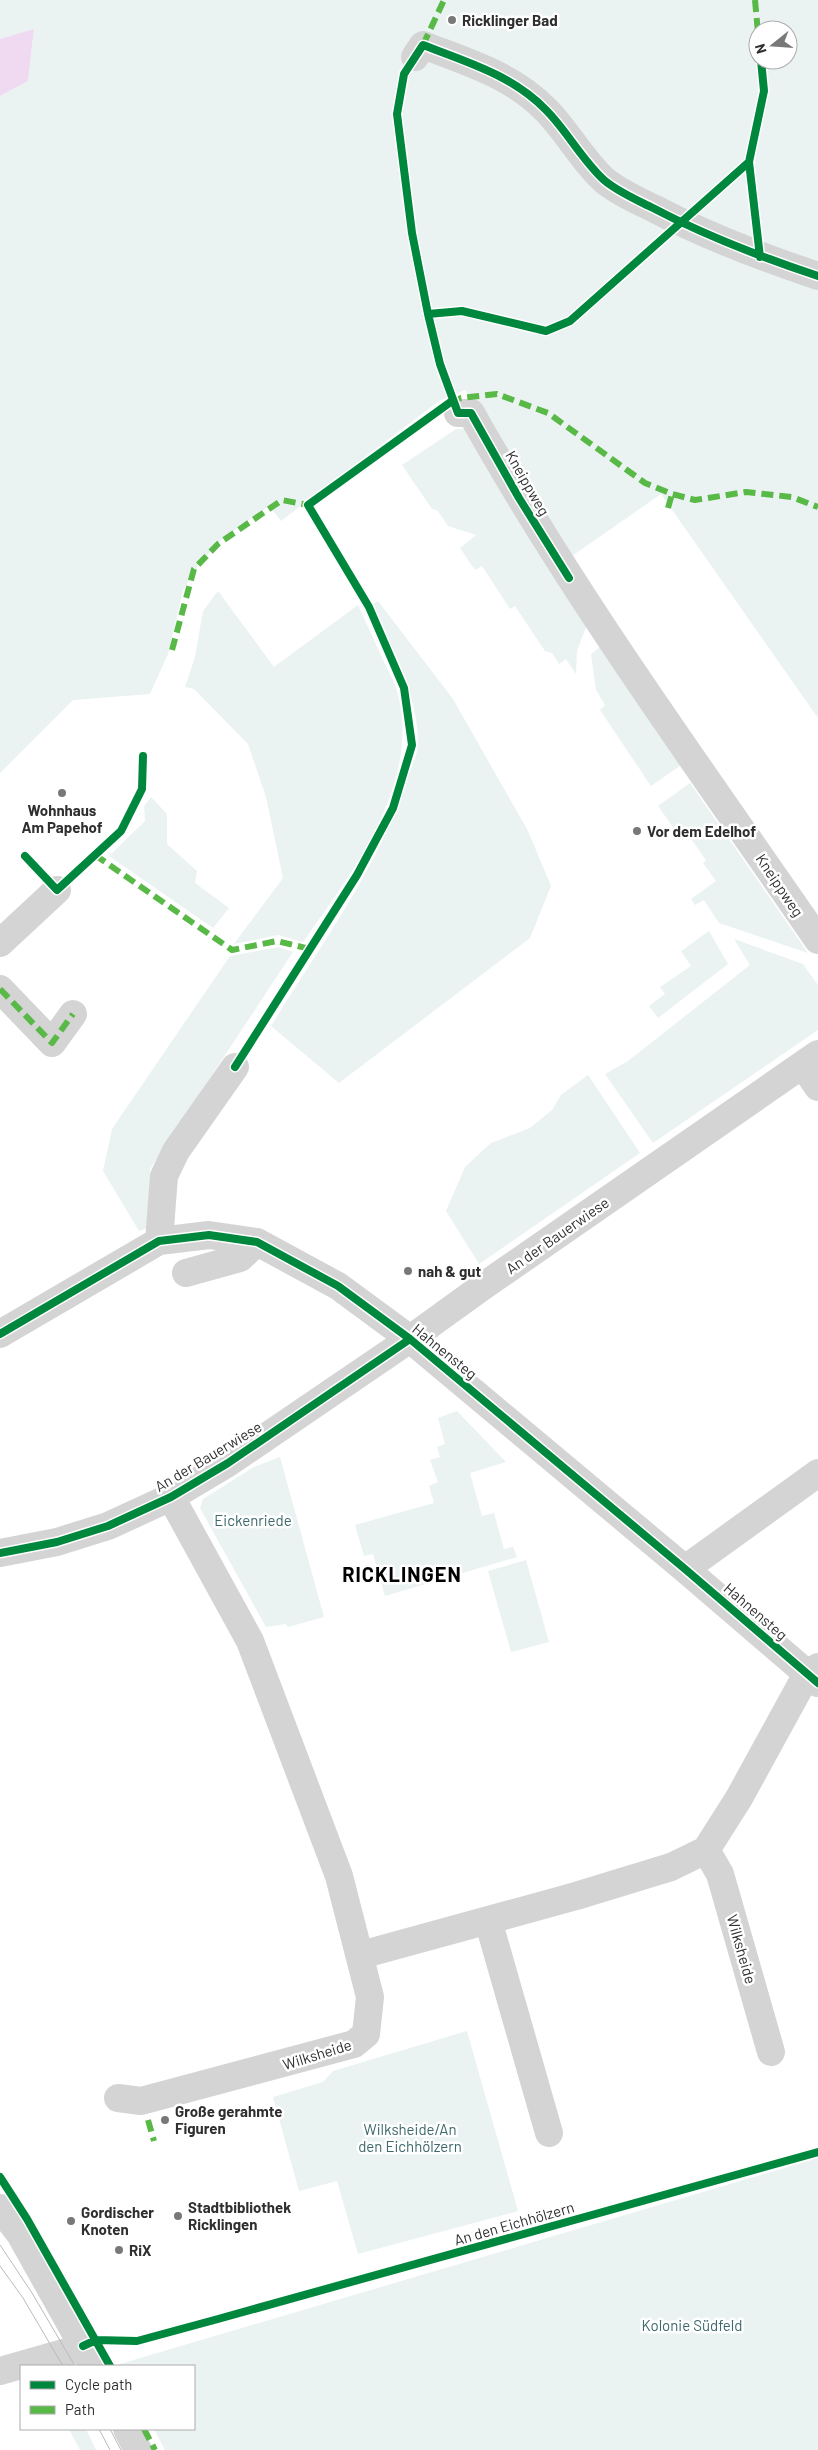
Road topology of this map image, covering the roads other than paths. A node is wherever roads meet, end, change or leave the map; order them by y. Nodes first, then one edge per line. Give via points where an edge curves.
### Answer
1 (415, 57) dead end
2 (818, 276) edge
3 (458, 413) dead end
4 (57, 890) dead end
5 (818, 940) edge
6 (0, 943) edge
7 (0, 989) edge
8 (73, 1014) dead end
9 (235, 1068) dead end
10 (813, 1069) edge
11 (159, 1241) junction
12 (257, 1242) junction
13 (186, 1273) dead end
14 (0, 1334) edge
15 (410, 1339) junction
16 (818, 1473) edge
17 (171, 1497) junction
18 (0, 1553) edge
19 (685, 1569) junction
20 (814, 1675) edge
21 (706, 1850) junction
22 (488, 1920) junction
23 (361, 1955) junction
24 (771, 2052) dead end
25 (118, 2098) dead end
26 (550, 2133) dead end
27 (0, 2208) edge
28 (88, 2356) edge
29 (0, 2370) edge
30 (128, 2430) edge
31 (138, 2450) edge

1 - 2 street via 423,45 496,73 524,90 546,110 604,179 626,194 733,245
3 - 5 street, Kneippweg via 471,413 569,578
4 - 6 street
7 - 8 street via 52,1042
9 - 11 street via 176,1151 164,1176
10 - 15 street, An der Bauerwiese via 482,1286
11 - 12 street, Hahnensteg via 209,1235
11 - 14 street, Hahnensteg
12 - 13 street via 240,1258
12 - 15 street, Hahnensteg via 338,1286
15 - 17 street, An der Bauerwiese via 228,1463
15 - 19 street, Hahnensteg
16 - 19 street
17 - 18 street, An der Bauerwiese via 91,1531 57,1542
17 - 23 street via 250,1641 340,1876
19 - 20 street, Hahnensteg
20 - 21 street
21 - 22 street via 671,1867
21 - 24 street, Wilksheide via 720,1874
22 - 23 street
22 - 26 street
23 - 25 street, Wilksheide via 370,1997 370,2016 366,2034 354,2044 141,2101
27 - 28 street via 20,2234
28 - 29 street via 67,2352
30 - 31 street

